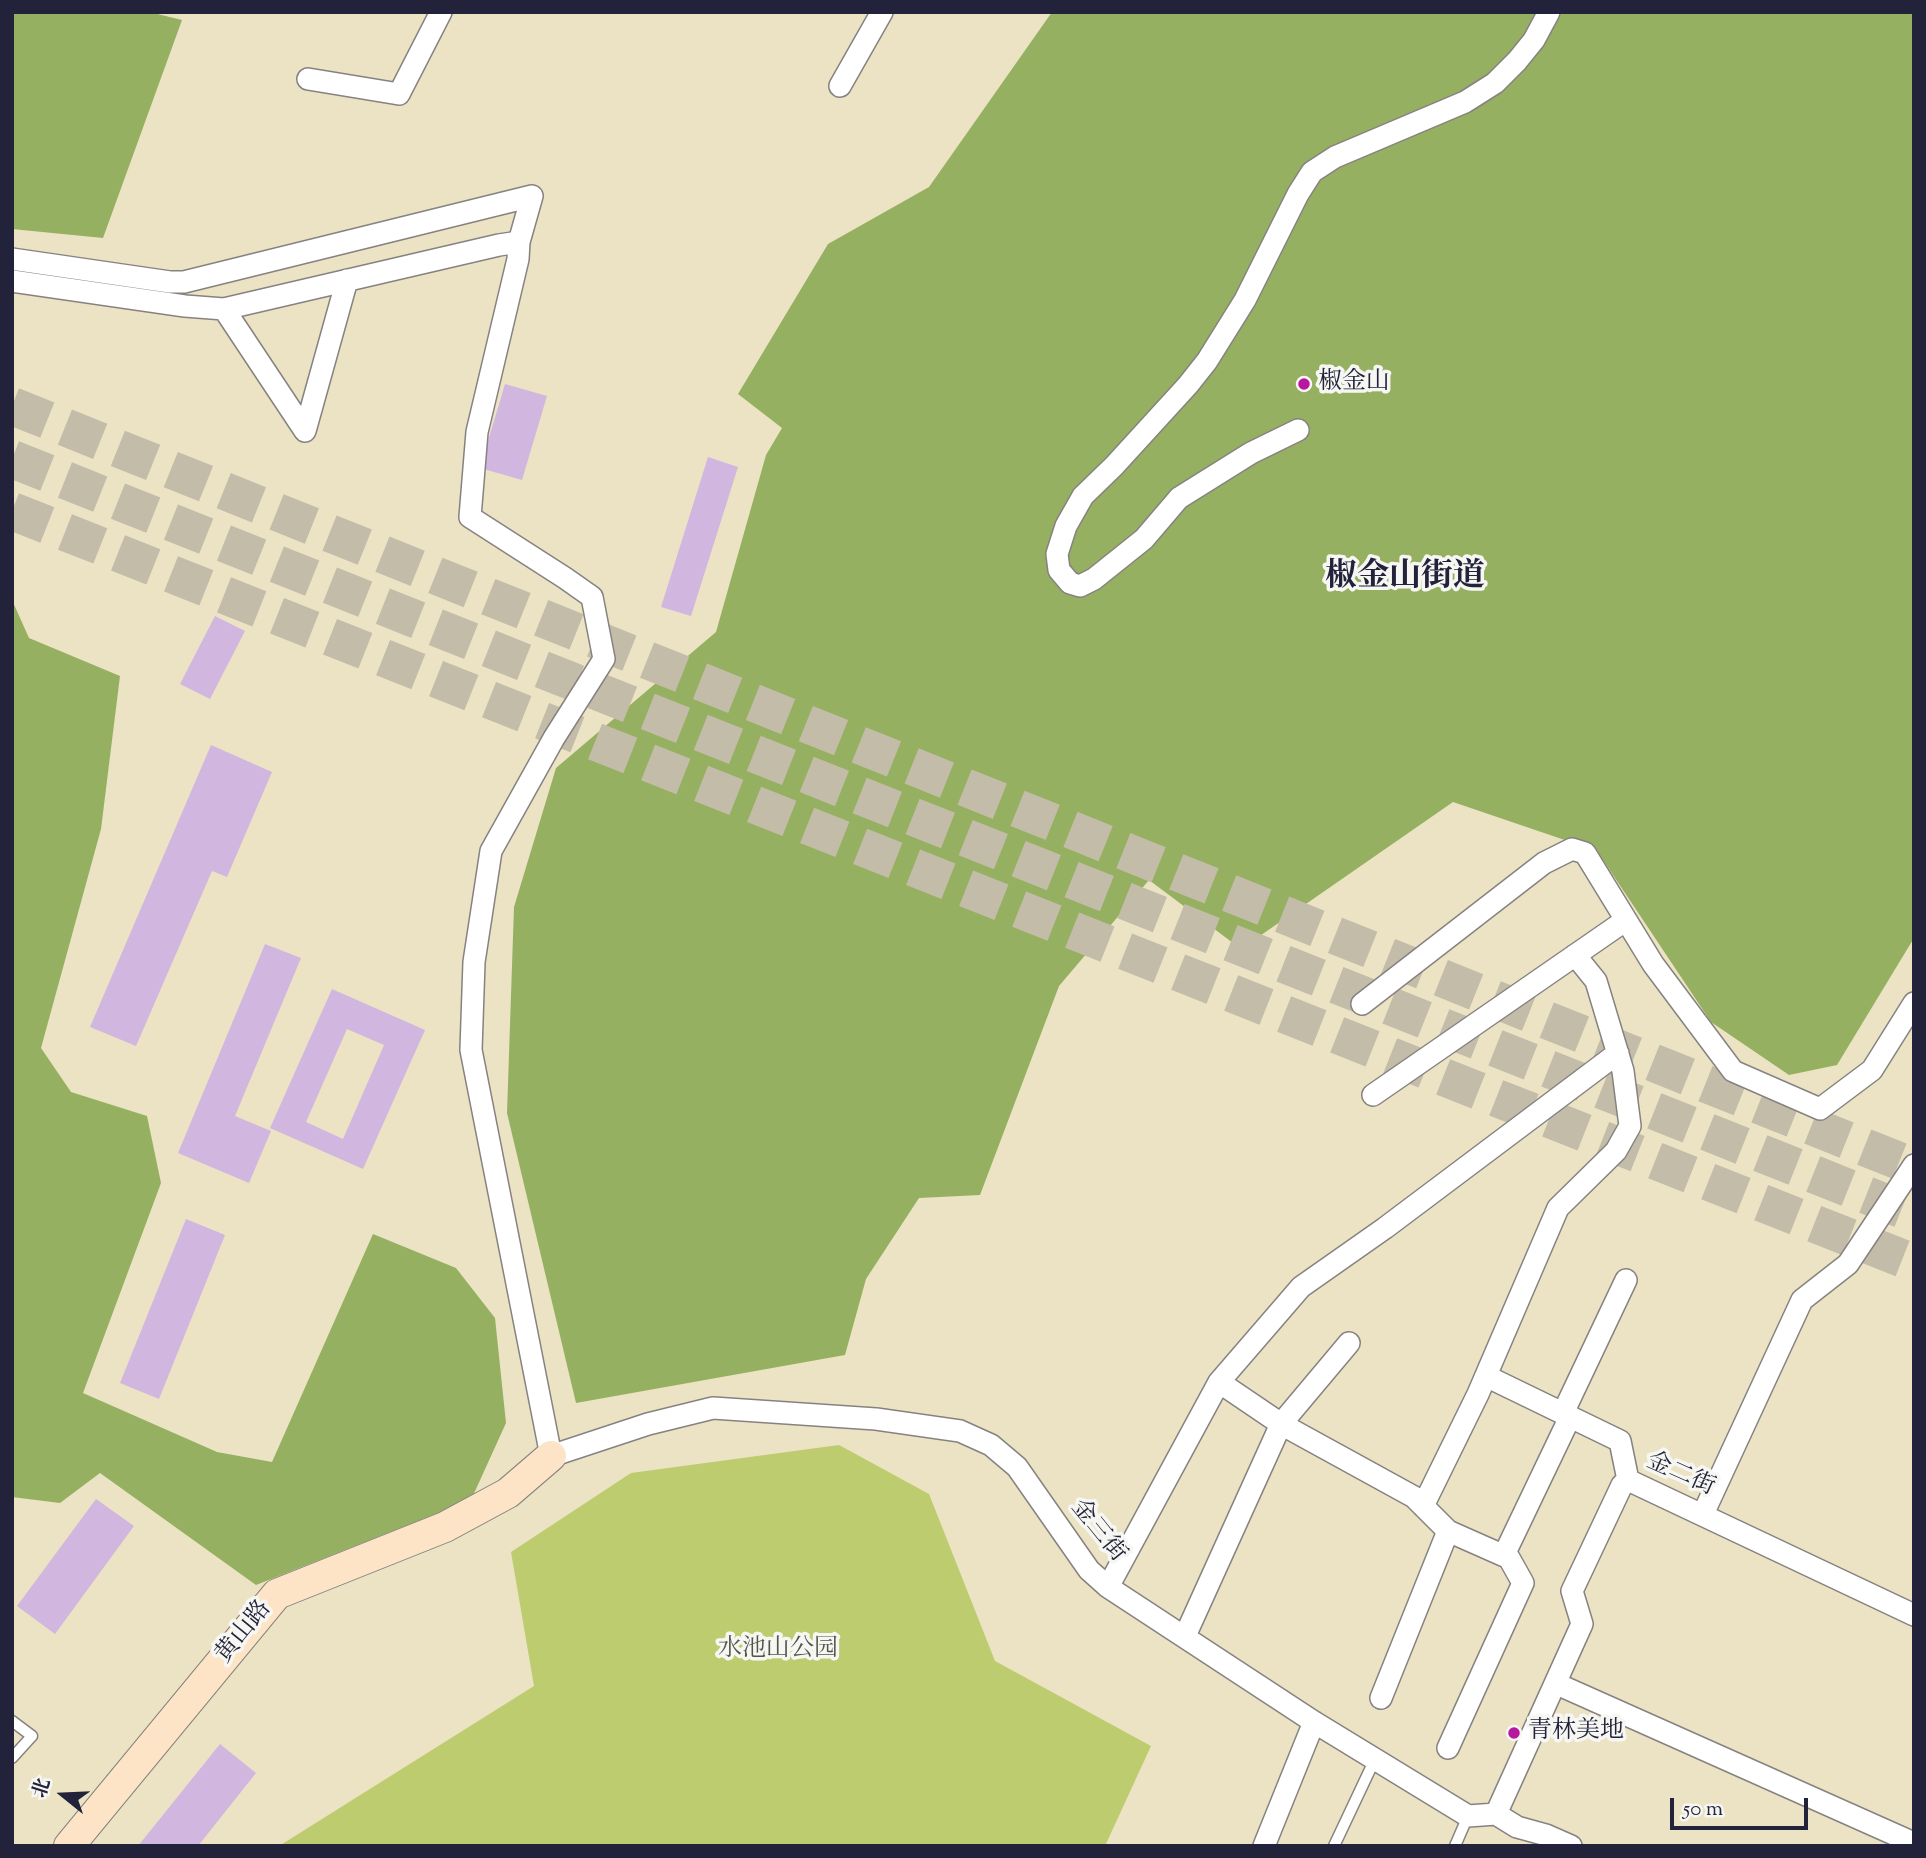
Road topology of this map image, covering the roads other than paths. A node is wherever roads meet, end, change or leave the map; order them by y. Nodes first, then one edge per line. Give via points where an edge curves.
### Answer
1 (441, 12) edge
2 (882, 12) edge
3 (1549, 12) edge
4 (308, 79) dead end
5 (840, 86) dead end
6 (519, 242) junction
7 (12, 259) edge
8 (348, 280) junction
9 (12, 281) edge
10 (224, 309) junction
11 (1298, 430) dead end
12 (1626, 920) junction
13 (1575, 955) junction
14 (1914, 1003) edge
15 (1362, 1004) dead end
16 (1618, 1053) junction
17 (1373, 1095) dead end
18 (1914, 1165) edge
19 (1626, 1280) dead end
20 (1349, 1343) dead end
21 (1486, 1376) junction
22 (1219, 1382) junction
23 (1566, 1415) junction
24 (1281, 1424) junction
25 (551, 1456) junction
26 (1628, 1479) junction
27 (1423, 1506) junction
28 (1703, 1514) junction
29 (1448, 1531) junction
30 (1503, 1555) junction
31 (1108, 1587) junction
32 (1914, 1615) edge
33 (1185, 1636) junction
34 (1557, 1684) junction
35 (1381, 1698) dead end
36 (12, 1721) edge
37 (1314, 1721) junction
38 (1448, 1748) dead end
39 (12, 1758) edge
40 (1375, 1759) junction
41 (1496, 1814) junction
42 (1468, 1816) junction
43 (1909, 1837) edge
44 (69, 1846) edge
45 (1264, 1846) edge
46 (1334, 1846) edge
47 (1455, 1846) edge
48 (1571, 1846) edge

1 - 4 street via 399,94
2 - 5 street
3 - 11 street via 1534,40 1495,83 1465,102 1335,157 1312,172 1245,300 1207,361 1083,496 1066,526 1057,554 1059,570 1070,583 1080,586 1094,579 1144,538 1179,498
6 - 7 street via 532,196 184,282
6 - 8 street
6 - 25 street via 477,432 470,517 592,597 604,659 491,851 474,962 471,1050
8 - 10 street
8 - 10 street via 305,431
9 - 10 street
12 - 13 street
12 - 14 street via 1733,1071 1820,1109 1872,1070
12 - 15 street via 1585,853 1572,849 1544,863
13 - 16 street via 1596,981
13 - 17 street
16 - 21 street via 1630,1126 1616,1151 1558,1208
16 - 22 street via 1301,1287
18 - 28 street via 1848,1264 1802,1300
19 - 23 street
20 - 24 street
21 - 23 street
21 - 27 street
22 - 24 street
22 - 31 street
23 - 26 street via 1620,1441
23 - 30 street
24 - 27 street
24 - 33 street
25 - 31 street, 金三街 via 713,1408 876,1419 960,1431 991,1445 1017,1467 1089,1570
25 - 44 street, 黄山路 via 508,1493 445,1527 277,1594
26 - 28 street, 金二街
26 - 34 street, 金二街 via 1572,1591 1582,1624
27 - 29 street
28 - 32 street, 金二街
29 - 30 street
29 - 35 street
30 - 38 street via 1523,1583
31 - 33 street, 金三街
33 - 37 street, 金三街
34 - 41 street, 金二街
34 - 43 street
36 - 39 lane via 32,1736
37 - 40 street, 金三街
37 - 45 street
40 - 42 street, 金三街
40 - 46 lane
41 - 42 street
41 - 48 street via 1517,1828
42 - 47 lane

